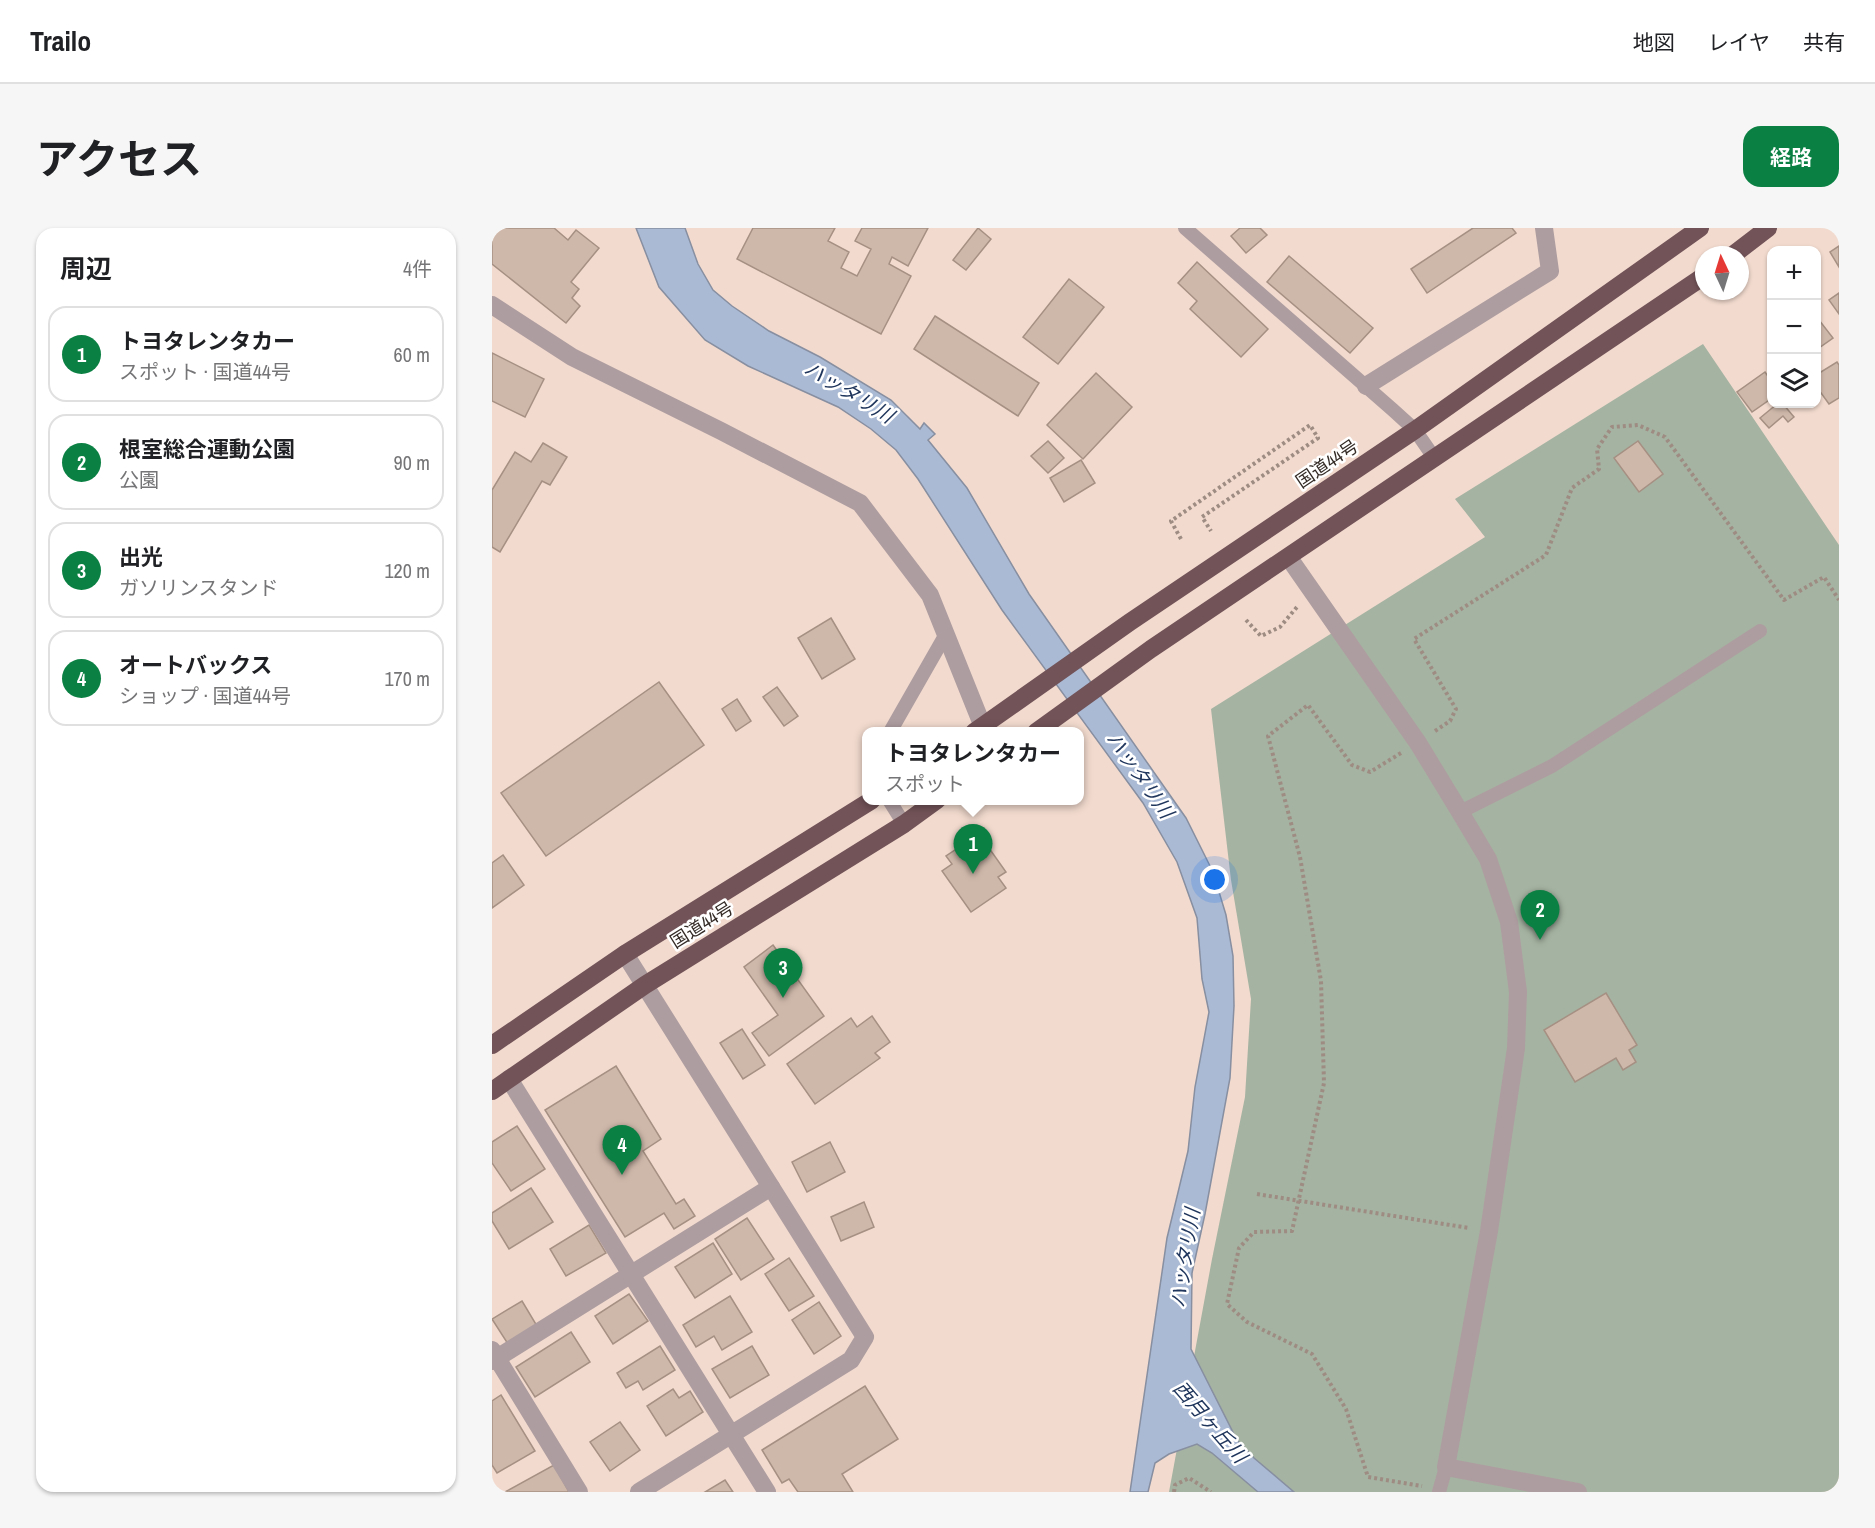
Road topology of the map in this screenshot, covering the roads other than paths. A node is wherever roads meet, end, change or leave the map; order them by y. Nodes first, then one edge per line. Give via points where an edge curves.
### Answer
1 (1185, 228) edge
2 (1544, 228) edge
3 (1700, 228) edge
4 (1768, 228) edge
5 (1745, 246) edge
6 (1695, 282) edge
7 (492, 305) edge
8 (1366, 386) junction
9 (1415, 430) junction
10 (1435, 459) junction
11 (1289, 558) junction
12 (1760, 631) dead end
13 (946, 634) junction
14 (893, 727) edge
15 (979, 727) edge
16 (984, 727) edge
17 (1043, 727) edge
18 (866, 805) edge
19 (892, 805) edge
20 (931, 805) edge
21 (1460, 812) junction
22 (904, 824) junction
23 (625, 954) junction
24 (645, 985) junction
25 (492, 1045) edge
26 (509, 1080) junction
27 (492, 1091) edge
28 (771, 1187) junction
29 (631, 1273) junction
30 (494, 1356) edge
31 (732, 1435) junction
32 (1446, 1467) junction
33 (1440, 1491) edge
34 (579, 1492) edge
35 (639, 1492) edge
36 (767, 1492) edge
37 (1578, 1492) edge

1 - 8 lane
2 - 8 street via 1550,271
3 - 9 highway, 国道44号
4 - 5 highway
6 - 10 highway
7 - 13 street via 572,357 860,504 930,595
8 - 9 lane
9 - 10 lane
9 - 16 highway, 国道44号 via 1130,622
10 - 11 highway
11 - 17 highway via 1151,649
11 - 21 street via 1418,743
12 - 21 lane via 1552,766
13 - 14 lane
13 - 15 street
18 - 23 highway, 国道44号
19 - 22 lane
20 - 22 highway, 国道44号
21 - 32 street via 1488,859 1509,922 1518,992 1516,1048 1489,1231
22 - 24 highway, 国道44号
23 - 24 street
23 - 25 highway, 国道44号
24 - 26 highway, 国道44号
24 - 28 street
26 - 27 highway, 国道44号
26 - 29 street
28 - 29 street
28 - 31 street via 865,1337 851,1360
29 - 30 street
29 - 31 street
30 - 34 street
31 - 35 street
31 - 36 street
32 - 33 lane
32 - 37 street

